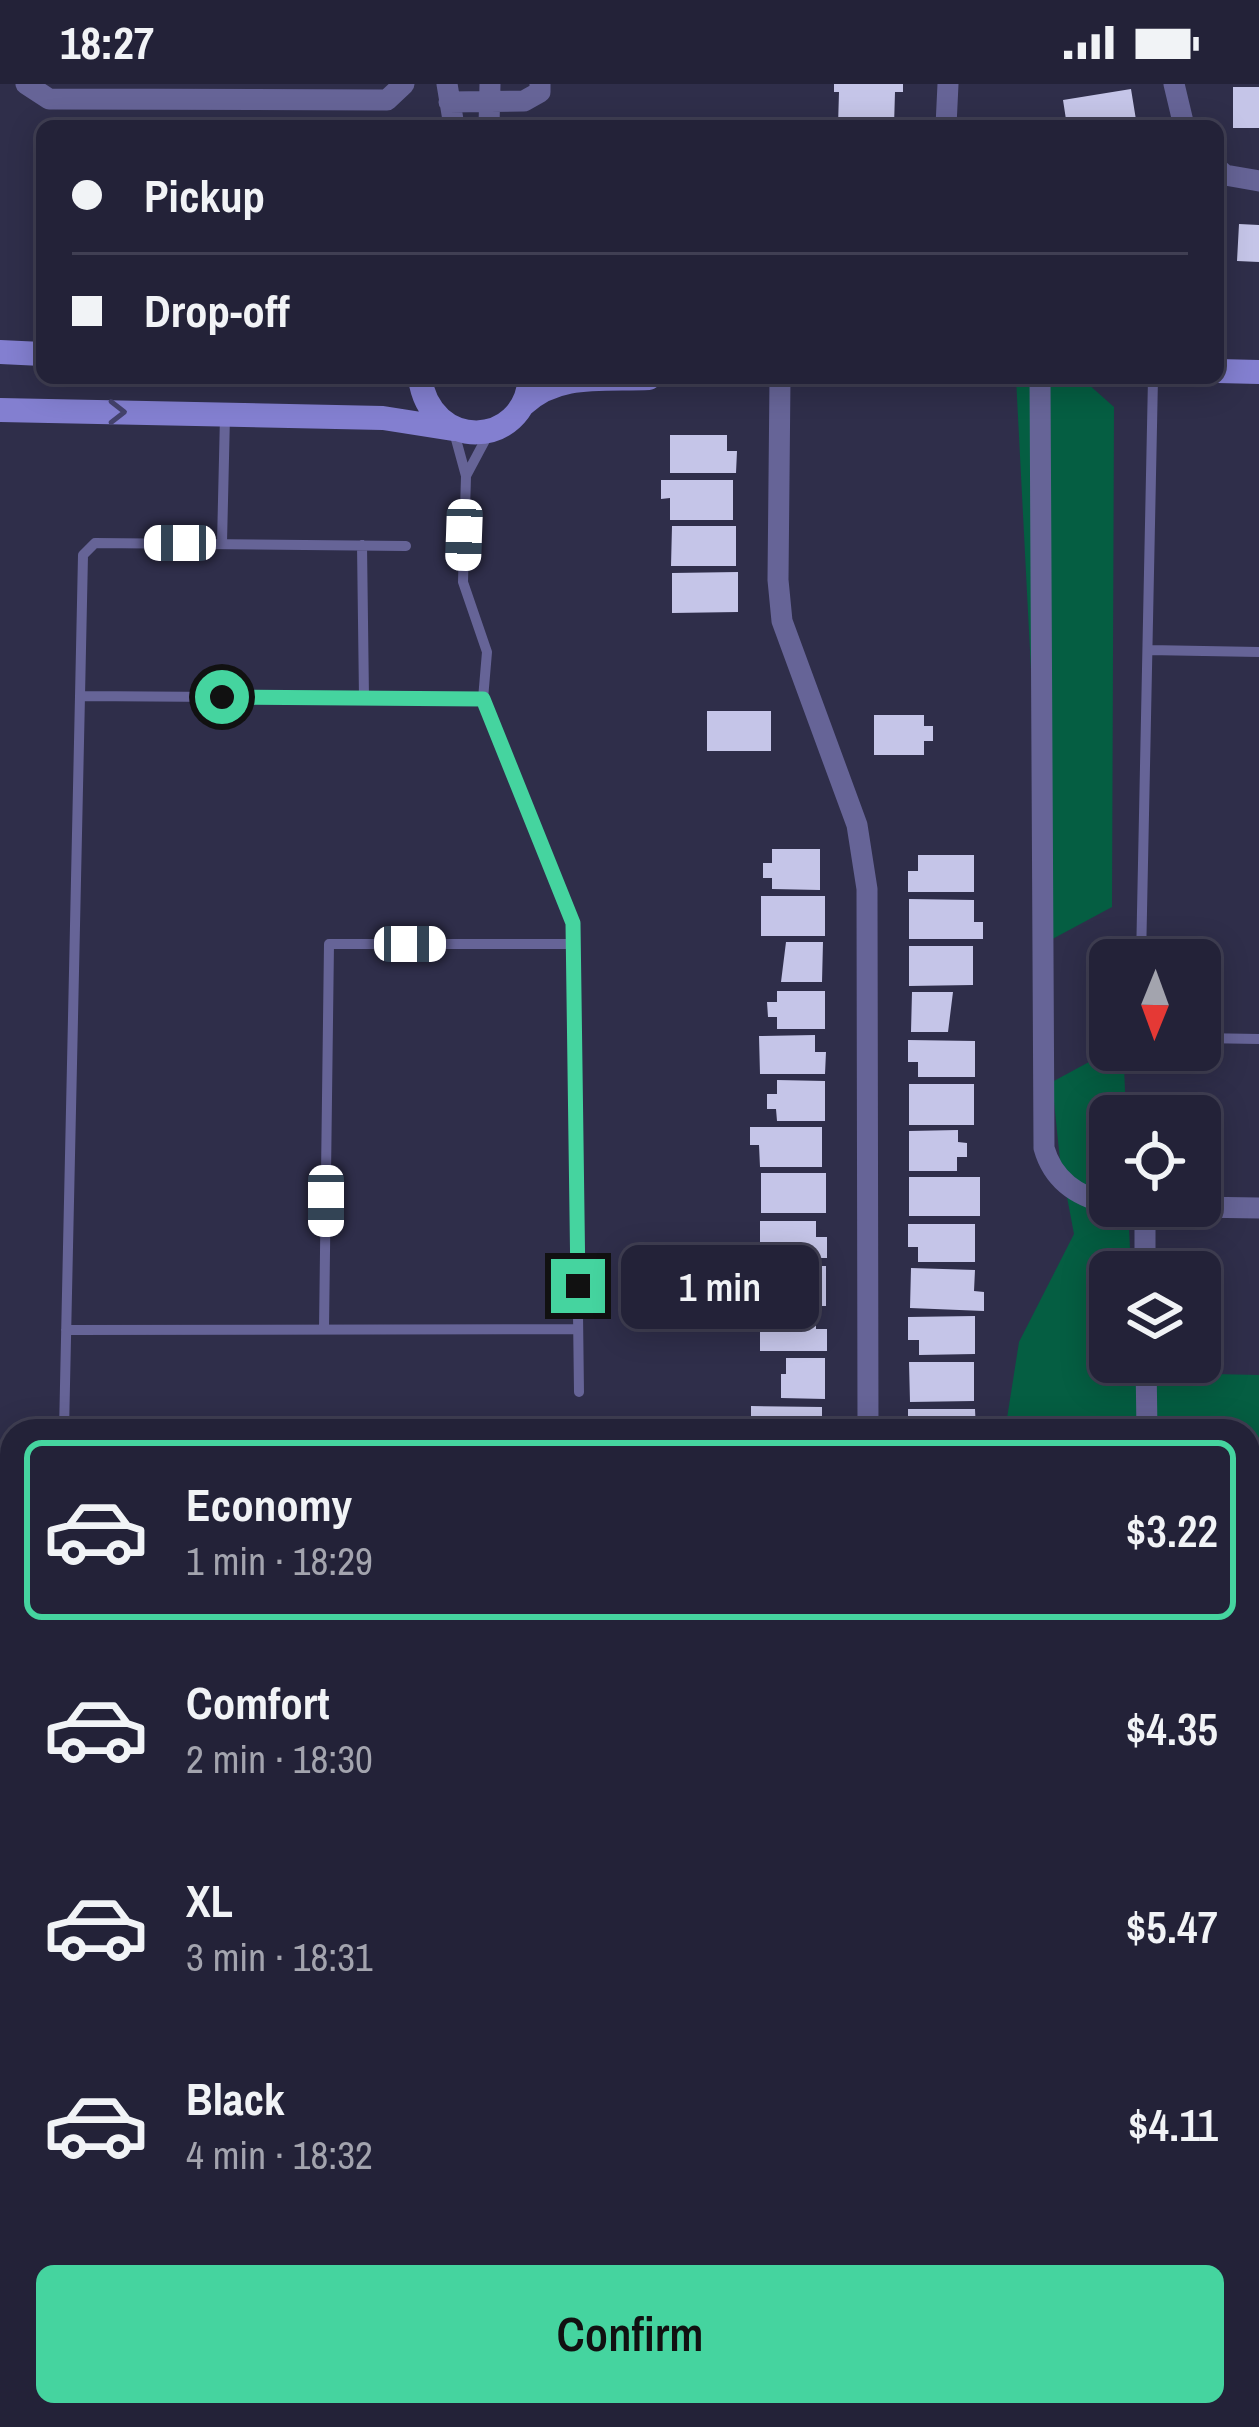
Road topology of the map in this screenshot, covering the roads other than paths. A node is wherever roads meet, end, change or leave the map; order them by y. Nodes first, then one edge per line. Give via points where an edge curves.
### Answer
1 (26, 84) edge
2 (404, 84) edge
3 (540, 84) edge
4 (948, 84) edge
5 (1174, 84) edge
6 (448, 93) edge
7 (497, 100) edge
8 (946, 120) edge
9 (1183, 120) edge
10 (1224, 174) edge
11 (1259, 181) edge
12 (0, 352) edge
13 (36, 354) edge
14 (1224, 370) edge
15 (1259, 372) edge
16 (422, 384) edge
17 (529, 384) edge
18 (552, 384) edge
19 (780, 384) edge
20 (1040, 384) edge
21 (1154, 384) edge
22 (524, 404) junction
23 (0, 410) edge
24 (225, 412) junction
25 (453, 429) junction
26 (490, 431) junction
27 (466, 476) junction
28 (222, 543) junction
29 (362, 545) junction
30 (406, 546) dead end
31 (1148, 650) junction
32 (1259, 652) edge
33 (80, 696) junction
34 (364, 698) junction
35 (483, 699) junction
36 (1141, 939) edge
37 (574, 944) junction
38 (1221, 1038) edge
39 (1259, 1039) edge
40 (1089, 1197) edge
41 (1221, 1208) edge
42 (1259, 1208) edge
43 (325, 1329) junction
44 (578, 1329) junction
45 (66, 1330) junction
46 (1146, 1383) edge
47 (579, 1391) dead end
48 (64, 1419) edge
49 (868, 1419) edge
50 (1147, 1419) edge

1 - 2 street via 49,99 274,100 387,100
3 - 7 street via 524,101
4 - 8 street
5 - 9 street
6 - 7 street
10 - 11 street
12 - 13 street
14 - 15 street
16 - 25 street via 429,409
17 - 22 street
18 - 22 street
19 - 49 street via 782,621 857,825 867,889
20 - 40 street via 1044,1148 1049,1167
21 - 31 lane
22 - 26 street
23 -> 24 street
24 - 25 street
24 - 28 lane
25 - 26 street
25 - 27 lane
26 - 27 lane
27 - 35 lane via 463,582 487,652
28 - 29 lane
28 - 33 lane via 95,542 83,555
29 - 30 lane
29 - 34 lane
31 - 32 lane
31 - 36 lane
33 - 34 lane
33 - 45 lane
34 - 35 lane
35 - 37 lane via 573,923
37 - 43 lane via 328,944
37 - 44 lane
38 - 39 lane
41 - 42 street
43 - 44 lane
43 - 45 lane
44 - 47 lane
45 - 48 lane
46 - 50 street

